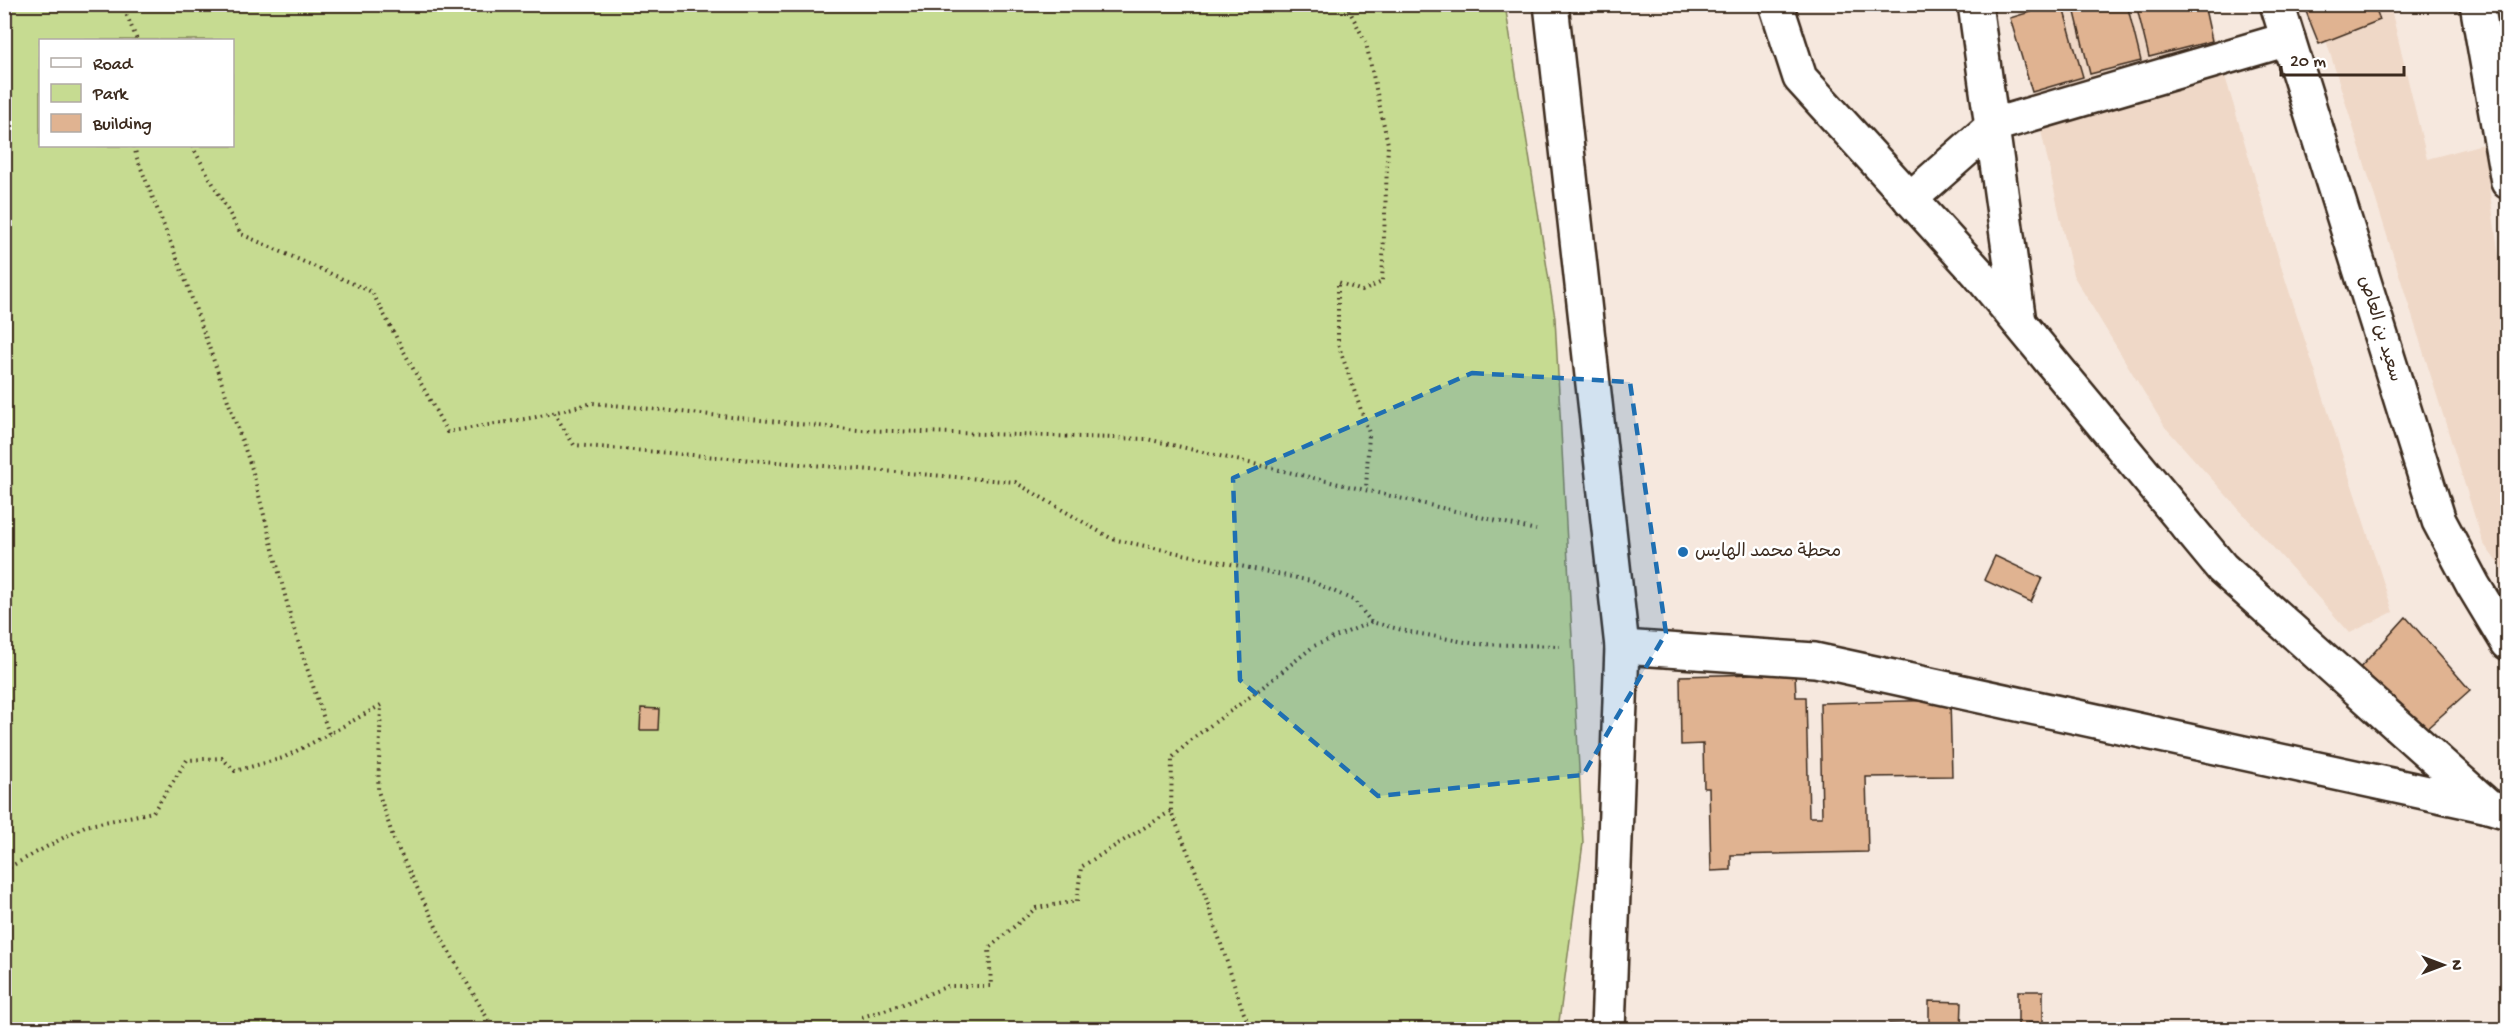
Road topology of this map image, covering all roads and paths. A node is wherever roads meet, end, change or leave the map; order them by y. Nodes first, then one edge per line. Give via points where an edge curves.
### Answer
1 (122, 4) edge
2 (1347, 4) edge
3 (1551, 4) edge
4 (1776, 4) edge
5 (1976, 4) edge
6 (2277, 4) edge
7 (2477, 4) edge
8 (137, 39) edge
9 (2288, 39) junction
10 (1994, 125) junction
11 (134, 147) edge
12 (193, 147) edge
13 (2508, 182) edge
14 (1910, 199) junction
15 (2019, 322) junction
16 (554, 413) junction
17 (1366, 489) junction
18 (1536, 530) dead end
19 (1371, 622) junction
20 (2508, 643) edge
21 (1560, 646) dead end
22 (1622, 647) junction
23 (329, 734) junction
24 (2498, 809) edge
25 (1171, 811) junction
26 (4, 870) edge
27 (862, 1017) dead end
28 (494, 1029) edge
29 (1251, 1029) edge
30 (1608, 1029) edge

1 - 8 path
2 - 17 path via 1366,43 1388,144 1382,282 1362,291 1338,282 1338,344 1369,433
3 - 22 street
4 - 14 street via 1800,78
5 - 10 street
6 - 9 street, سعيد بن العاص
7 - 13 street
9 - 10 street
9 - 20 street, سعيد بن العاص via 2439,521
10 - 14 street
10 - 15 street
11 - 23 path via 252,469 293,626
12 - 16 path via 242,234 372,292 447,432
14 - 15 street
15 - 24 street via 2222,568
16 - 17 path via 593,403 858,430 1147,439
16 - 19 path via 574,445 1016,482 1112,539 1311,581 1355,601
17 - 18 path
19 - 21 path via 1476,644
19 - 25 path via 1314,646 1193,738 1172,758
22 - 24 street via 1815,660
22 - 30 street
23 - 26 path via 283,758 235,771 222,758 187,760 153,812 85,826
23 - 28 path via 381,705 378,791 394,840 443,941
25 - 27 path via 1081,867 1077,901 1036,908 989,948 991,986 948,986
25 - 29 path via 1203,889

